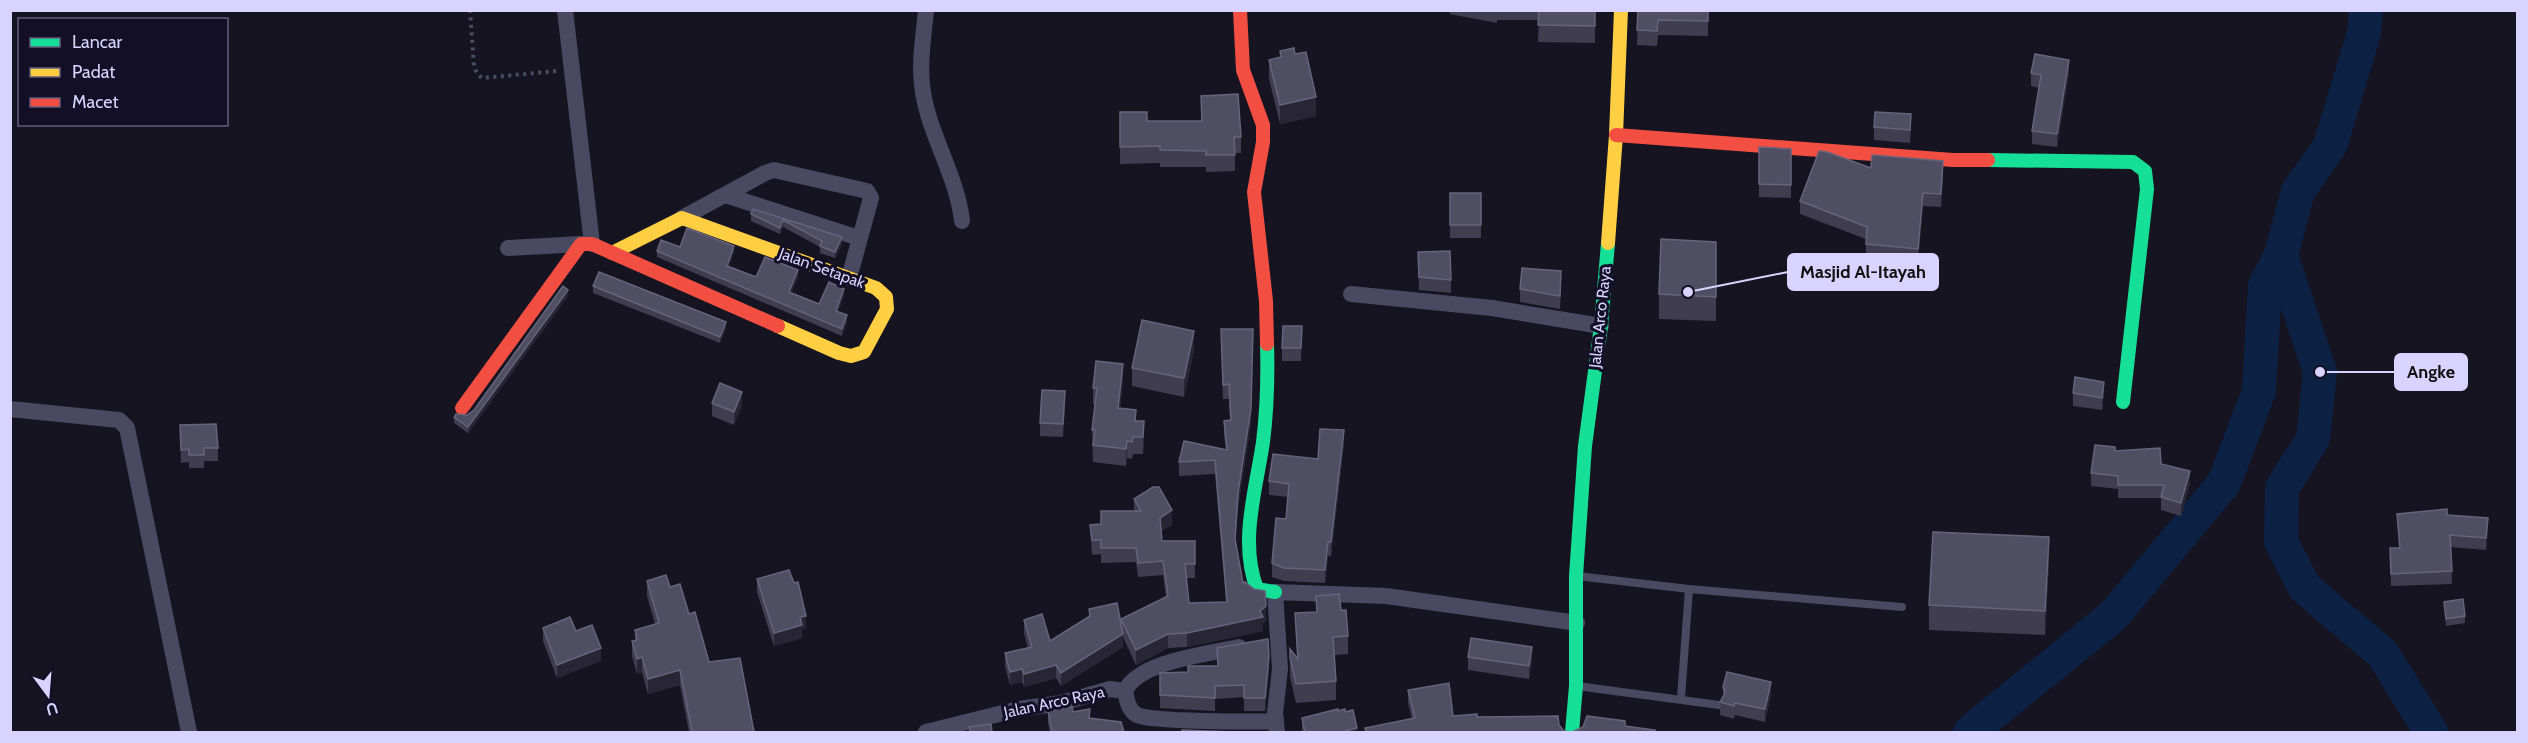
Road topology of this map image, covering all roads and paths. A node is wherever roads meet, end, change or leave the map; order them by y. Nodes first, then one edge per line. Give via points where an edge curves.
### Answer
1 (470, 10) edge
2 (565, 10) edge
3 (926, 10) edge
4 (1240, 10) edge
5 (1621, 10) edge
6 (573, 70) junction
7 (1616, 135) junction
8 (725, 195) junction
9 (682, 218) junction
10 (962, 221) dead end
11 (859, 238) junction
12 (587, 244) junction
13 (508, 248) dead end
14 (612, 253) junction
15 (849, 278) junction
16 (1351, 294) dead end
17 (1601, 326) junction
18 (2123, 402) dead end
19 (462, 408) dead end
20 (10, 409) edge
21 (1576, 576) junction
22 (1689, 589) junction
23 (1275, 592) junction
24 (1902, 607) dead end
25 (1577, 623) junction
26 (1267, 641) junction
27 (1576, 686) junction
28 (1125, 691) junction
29 (1682, 698) junction
30 (1719, 705) edge
31 (1277, 727) edge
32 (959, 728) edge
33 (189, 732) edge
34 (926, 732) edge
35 (1572, 732) edge

1 - 6 path via 474,66 482,78
2 - 6 street
3 - 10 street via 921,83
4 - 23 street via 1245,80 1263,124 1254,189 1266,302 1263,452 1253,493 1249,566 1257,589
5 - 7 street, Jalan Arco Raya
6 - 12 street
7 - 17 street, Jalan Arco Raya
7 - 18 street via 1953,160 2133,162 2142,166 2148,174
8 - 9 street
8 - 11 street
8 - 11 street via 774,170 867,191 871,198
9 - 14 street
9 - 15 street, Jalan Setapak
11 - 15 street
12 - 13 street
12 - 14 street, Jalan Setapak
12 - 19 street
14 - 15 street, Jalan Setapak via 851,357 864,352 887,309 886,297 876,288
16 - 17 street via 1492,308
17 - 21 street, Jalan Arco Raya via 1585,446
20 - 33 street via 119,420 127,428
21 - 22 lane
21 - 25 street, Jalan Arco Raya
22 - 24 lane
22 - 29 lane
23 - 25 street via 1386,596
23 - 26 street, Jalan Arco Raya
25 - 27 street, Jalan Arco Raya
26 - 28 street via 1151,668 1129,682
26 - 31 street, Jalan Arco Raya via 1280,676
27 - 29 lane
27 - 35 street, Jalan Arco Raya
28 - 31 street, Jalan Arco Raya via 1129,707 1138,716
28 - 32 street, Jalan Arco Raya via 1110,689 1061,703 1019,709
29 - 30 lane
32 - 34 street, Jalan Arco Raya

